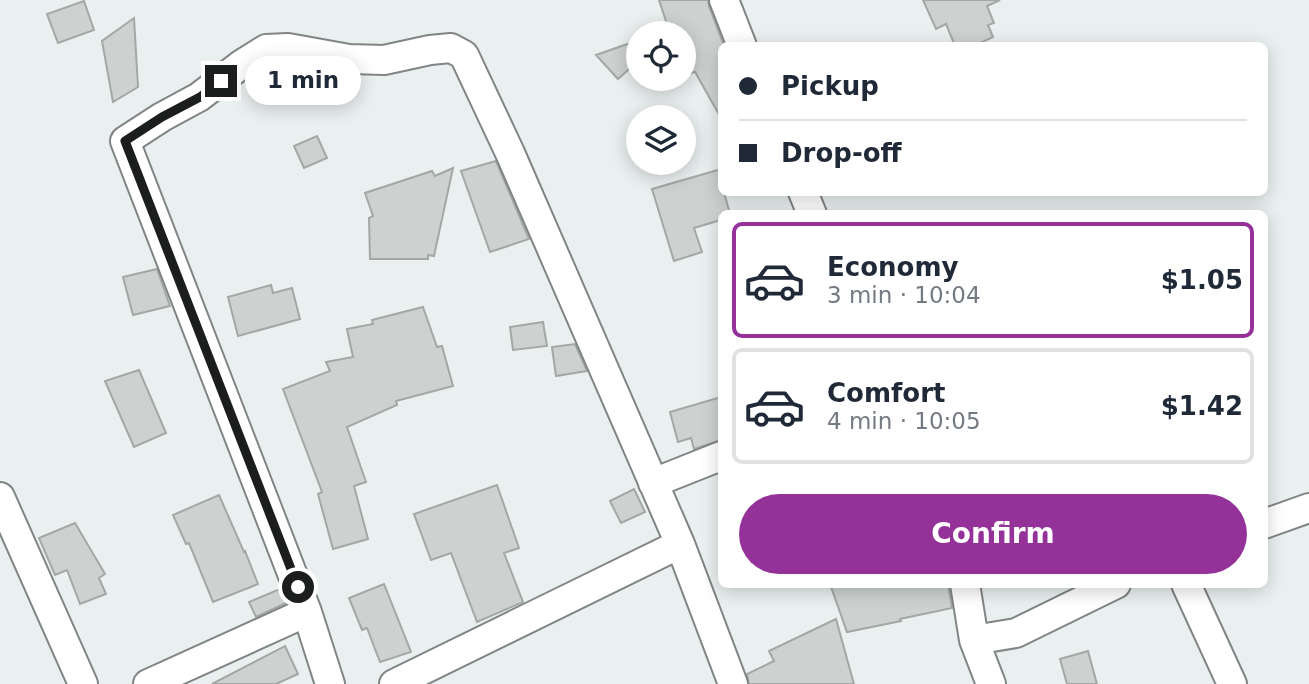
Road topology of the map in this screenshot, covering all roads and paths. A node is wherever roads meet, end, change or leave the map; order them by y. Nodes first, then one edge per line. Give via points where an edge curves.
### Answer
1 (724, 0) edge
2 (740, 42) edge
3 (718, 457) edge
4 (653, 483) junction
5 (0, 497) edge
6 (1309, 508) edge
7 (1268, 523) edge
8 (680, 544) junction
9 (966, 588) edge
10 (1108, 588) edge
11 (1188, 588) edge
12 (307, 612) junction
13 (975, 640) junction
14 (83, 684) edge
15 (149, 684) edge
16 (330, 684) edge
17 (394, 684) edge
18 (733, 684) edge
19 (991, 684) edge
20 (1232, 684) edge

1 - 2 street
3 - 4 street
4 - 8 street
4 - 12 street via 464,55 451,48 384,60 266,49 200,97 125,141
5 - 14 street
6 - 7 street
8 - 17 street
8 - 18 street
9 - 13 street
10 - 13 street via 1016,633
11 - 20 street
12 - 15 street
12 - 16 street
13 - 19 street

